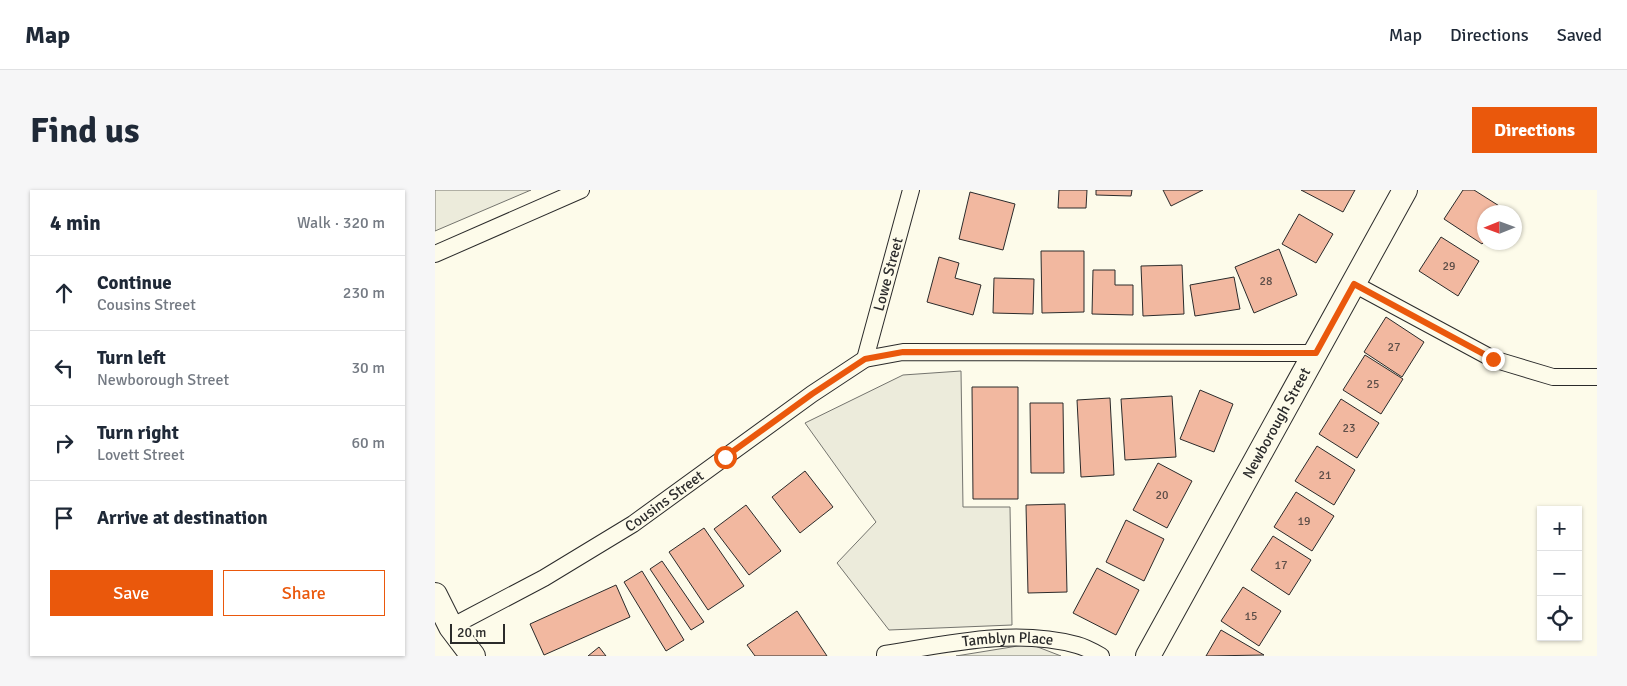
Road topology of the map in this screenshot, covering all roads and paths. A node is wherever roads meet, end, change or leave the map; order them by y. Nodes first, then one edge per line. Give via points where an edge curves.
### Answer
1 (581, 190) edge
2 (911, 190) edge
3 (1405, 190) edge
4 (435, 254) edge
5 (1354, 284) junction
6 (1316, 353) junction
7 (865, 359) junction
8 (1597, 377) edge
9 (435, 595) edge
10 (451, 627) junction
11 (473, 656) edge
12 (885, 656) edge
13 (1101, 656) edge
14 (1148, 656) edge

1 - 4 street
2 - 7 street, Lowe Street
3 - 5 street, Newborough Street
5 - 6 street, Newborough Street
5 - 8 street via 1493,359 1553,377
6 - 7 street, Cousins Street via 903,352
6 - 14 street, Newborough Street
7 - 10 street, Cousins Street via 633,524 544,578
9 - 10 street
10 - 11 street
12 - 13 street, Tamblyn Place via 968,640 1029,637 1078,645

